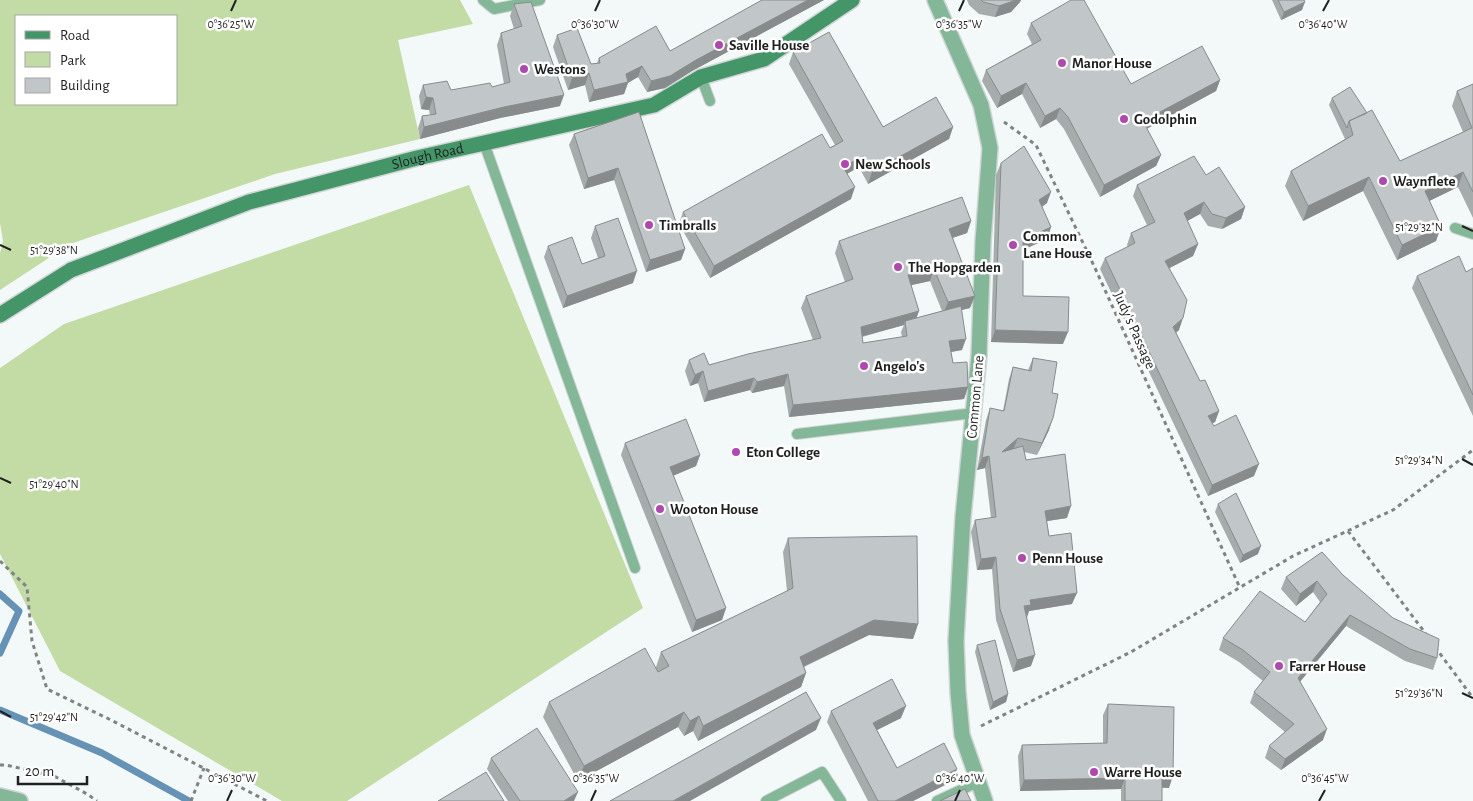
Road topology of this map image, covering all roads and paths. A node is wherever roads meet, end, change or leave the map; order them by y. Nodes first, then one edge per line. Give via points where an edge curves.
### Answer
1 (484, 0) edge
2 (540, 0) edge
3 (852, 0) edge
4 (935, 0) edge
5 (701, 77) junction
6 (710, 101) dead end
7 (981, 105) junction
8 (484, 143) junction
9 (1454, 228) dead end
10 (1473, 234) edge
11 (0, 315) edge
12 (974, 413) junction
13 (797, 434) dead end
14 (1473, 450) edge
15 (1348, 531) junction
16 (0, 561) edge
17 (634, 568) dead end
18 (1240, 588) junction
19 (1428, 637) edge
20 (1433, 644) edge
21 (1473, 698) edge
22 (962, 735) junction
23 (0, 765) edge
24 (204, 768) junction
25 (978, 782) junction
26 (0, 796) edge
27 (20, 801) edge
28 (97, 801) edge
29 (191, 801) edge
30 (267, 801) edge
31 (766, 801) edge
32 (841, 801) edge
33 (937, 801) edge
34 (985, 801) edge

1 - 2 lane via 494,9
3 - 5 main road, Slough Road via 764,60
4 - 7 street, Common Lane
5 - 6 lane
5 - 8 main road, Slough Road via 654,105
7 - 12 street, Common Lane via 990,148
7 - 18 path, Judy's Passage via 1036,145
8 - 11 main road, Slough Road via 250,202 71,270
8 - 17 lane
9 - 10 lane
12 - 13 lane
12 - 22 street, Common Lane via 956,641
14 - 15 path via 1393,510
15 - 18 path via 1293,556
15 - 19 path
16 - 24 path via 27,587 32,642 47,689
18 - 22 path via 1131,652
20 - 21 path
22 - 25 street, Common Lane
23 - 28 path via 54,776
24 - 29 path
24 - 30 path
25 - 33 lane
25 - 34 street, Common Lane
26 - 27 street
31 - 32 lane via 822,772

